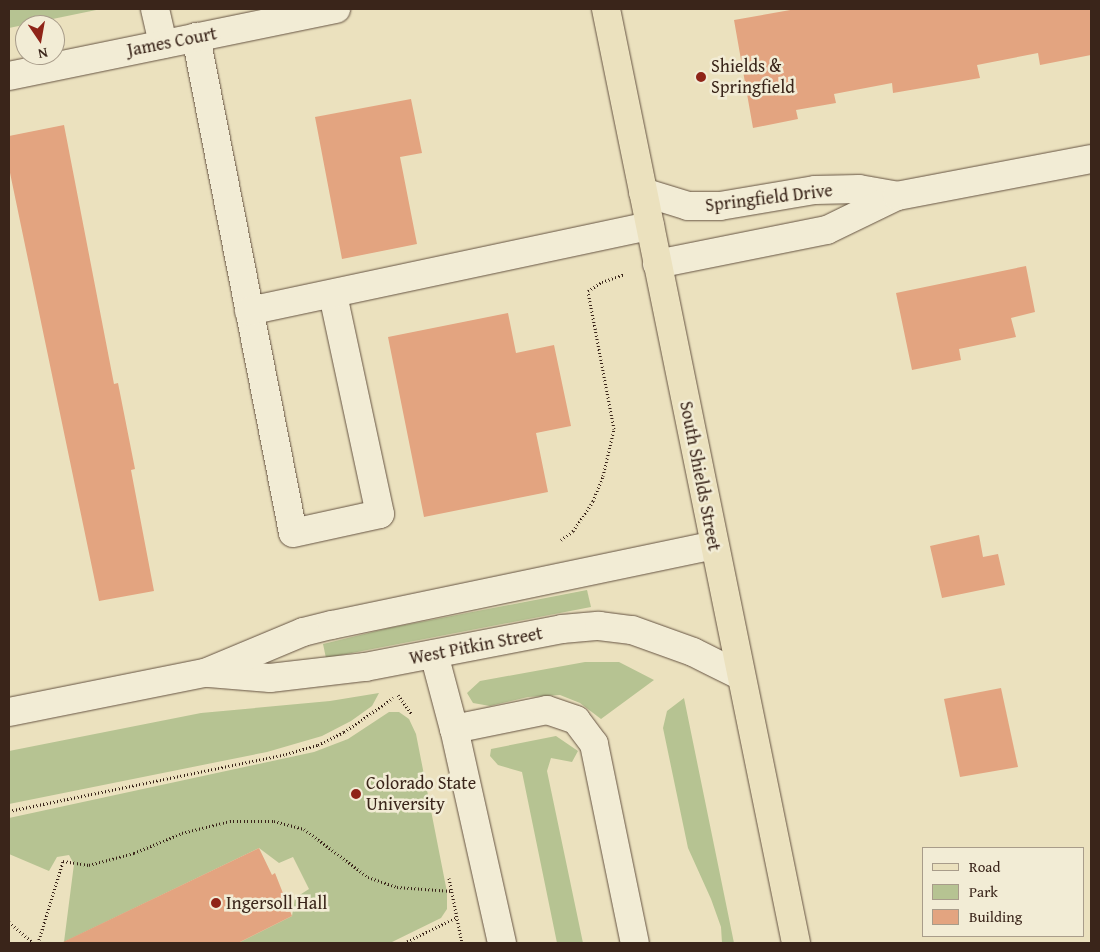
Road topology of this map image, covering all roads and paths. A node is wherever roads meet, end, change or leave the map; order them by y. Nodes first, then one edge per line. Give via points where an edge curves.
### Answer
1 (156, 9) edge
2 (336, 9) edge
3 (606, 9) edge
4 (196, 37) junction
5 (163, 44) junction
6 (9, 76) edge
7 (1091, 159) edge
8 (643, 192) junction
9 (897, 196) junction
10 (650, 226) junction
11 (657, 264) junction
12 (333, 294) junction
13 (249, 311) junction
14 (714, 545) junction
15 (554, 546) dead end
16 (434, 654) junction
17 (205, 673) junction
18 (739, 675) junction
19 (397, 695) dead end
20 (9, 712) edge
21 (454, 729) junction
22 (9, 811) edge
23 (452, 891) dead end
24 (457, 917) dead end
25 (9, 922) edge
26 (33, 943) edge
27 (38, 943) edge
28 (404, 943) edge
29 (502, 943) edge
30 (635, 943) edge
31 (796, 943) edge

1 - 5 street
2 - 4 street, James Court
3 - 8 main road, South Shields Street
4 - 5 street, James Court
4 - 13 street
5 - 6 street, James Court
7 - 9 street, Springfield Drive
8 - 9 street, Springfield Drive via 688,206 720,206 815,190 860,189
8 - 10 main road, South Shields Street
9 - 11 street, Springfield Drive via 828,230
10 - 11 main road, South Shields Street
10 - 12 street
11 - 14 main road, South Shields Street
11 - 15 path via 602,282 588,291 614,428 603,476 593,501 573,531
12 - 13 street
12 - 13 street via 380,514 293,533
14 - 17 street, West Pitkin Street via 303,632
14 - 18 main road, South Shields Street
16 - 17 street, West Pitkin Street via 270,678
16 - 18 street, West Pitkin Street via 562,629 599,626 632,630 693,652
16 - 21 street
17 - 20 street, West Pitkin Street
18 - 31 main road, South Shields Street
19 - 22 path via 344,732 318,745
21 - 29 street
21 - 30 street via 547,710 576,720 594,744
23 - 27 path via 397,887 368,877 304,829 274,821 230,821 182,833 134,853 89,865 63,860
24 - 28 path
25 - 26 path

